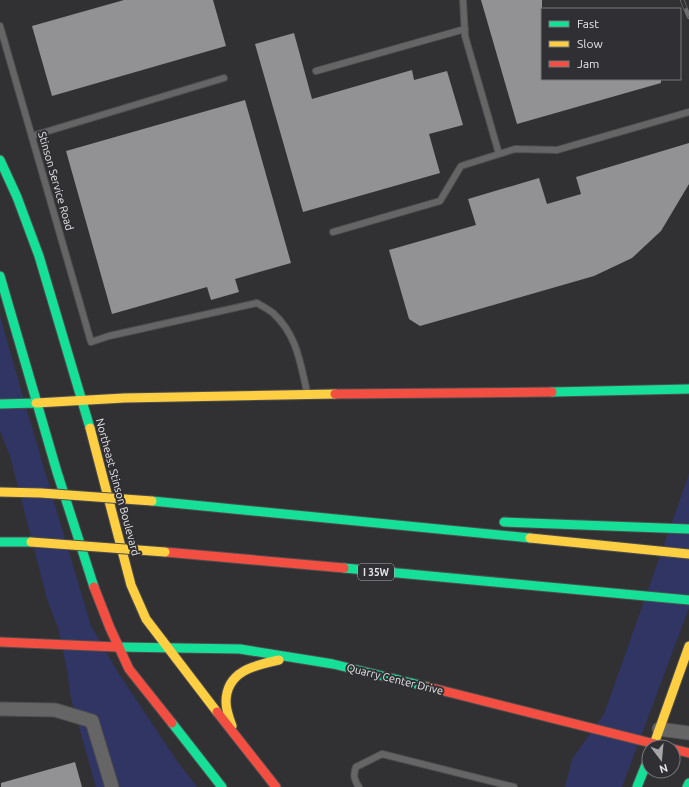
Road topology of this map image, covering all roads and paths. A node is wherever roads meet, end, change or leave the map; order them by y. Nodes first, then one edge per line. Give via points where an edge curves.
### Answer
1 (463, 0) edge
2 (0, 26) edge
3 (465, 28) junction
4 (316, 72) dead end
5 (224, 78) dead end
6 (689, 112) edge
7 (32, 136) junction
8 (499, 154) junction
9 (0, 160) edge
10 (333, 232) dead end
11 (0, 276) edge
12 (4, 303) edge
13 (689, 389) edge
14 (307, 394) junction
15 (82, 399) junction
16 (36, 403) junction
17 (0, 404) edge
18 (0, 492) edge
19 (309, 516) junction
20 (442, 520) dead end
21 (497, 522) dead end
22 (689, 529) edge
23 (0, 542) edge
24 (689, 554) edge
25 (689, 600) edge
26 (0, 642) edge
27 (689, 646) edge
28 (117, 647) junction
29 (167, 648) junction
30 (291, 657) junction
31 (0, 709) edge
32 (659, 728) junction
33 (689, 733) edge
34 (235, 735) junction
35 (655, 739) edge
36 (641, 742) edge
37 (641, 777) edge
38 (689, 783) edge
39 (112, 787) edge
40 (222, 787) edge
41 (276, 787) edge
42 (359, 787) edge
43 (514, 787) edge
44 (637, 787) edge
45 (687, 787) edge

1 - 3 lane
2 - 7 lane, Stinson Service Road
3 - 4 lane
3 - 8 lane via 465,36
5 - 7 lane
6 - 8 lane via 557,150 515,149
7 - 14 lane, Stinson Service Road via 91,342 257,303 272,312 290,333 299,356
8 - 10 lane via 461,166 440,201
9 - 15 main road, Northeast Stinson Boulevard via 39,256
11 - 12 main road
12 - 16 main road
13 - 14 main road
14 - 15 main road
15 - 16 main road
15 - 29 main road, Northeast Stinson Boulevard via 131,585 146,619
16 - 17 main road
16 - 28 main road via 91,581
18 - 19 main road, bridge via 41,493
19 - 20 main road
19 - 24 main road
21 - 22 main road
23 - 25 main road, I 35W, bridge via 165,552
26 - 28 main road, Quarry Center Drive
27 - 32 main road
28 - 29 main road, Quarry Center Drive
28 - 40 main road via 129,669
29 - 30 main road, Quarry Center Drive via 240,649
29 - 34 main road, Northeast Stinson Boulevard
30 - 34 main road via 254,664 244,669 230,684 226,705
30 - 36 main road, Quarry Center Drive via 368,671
31 - 39 street via 55,710 92,722
32 - 33 street
32 - 35 main road
34 - 41 main road, Northeast Stinson Boulevard
37 - 44 main road
38 - 45 main road
42 - 43 lane via 353,773 356,767 382,754

